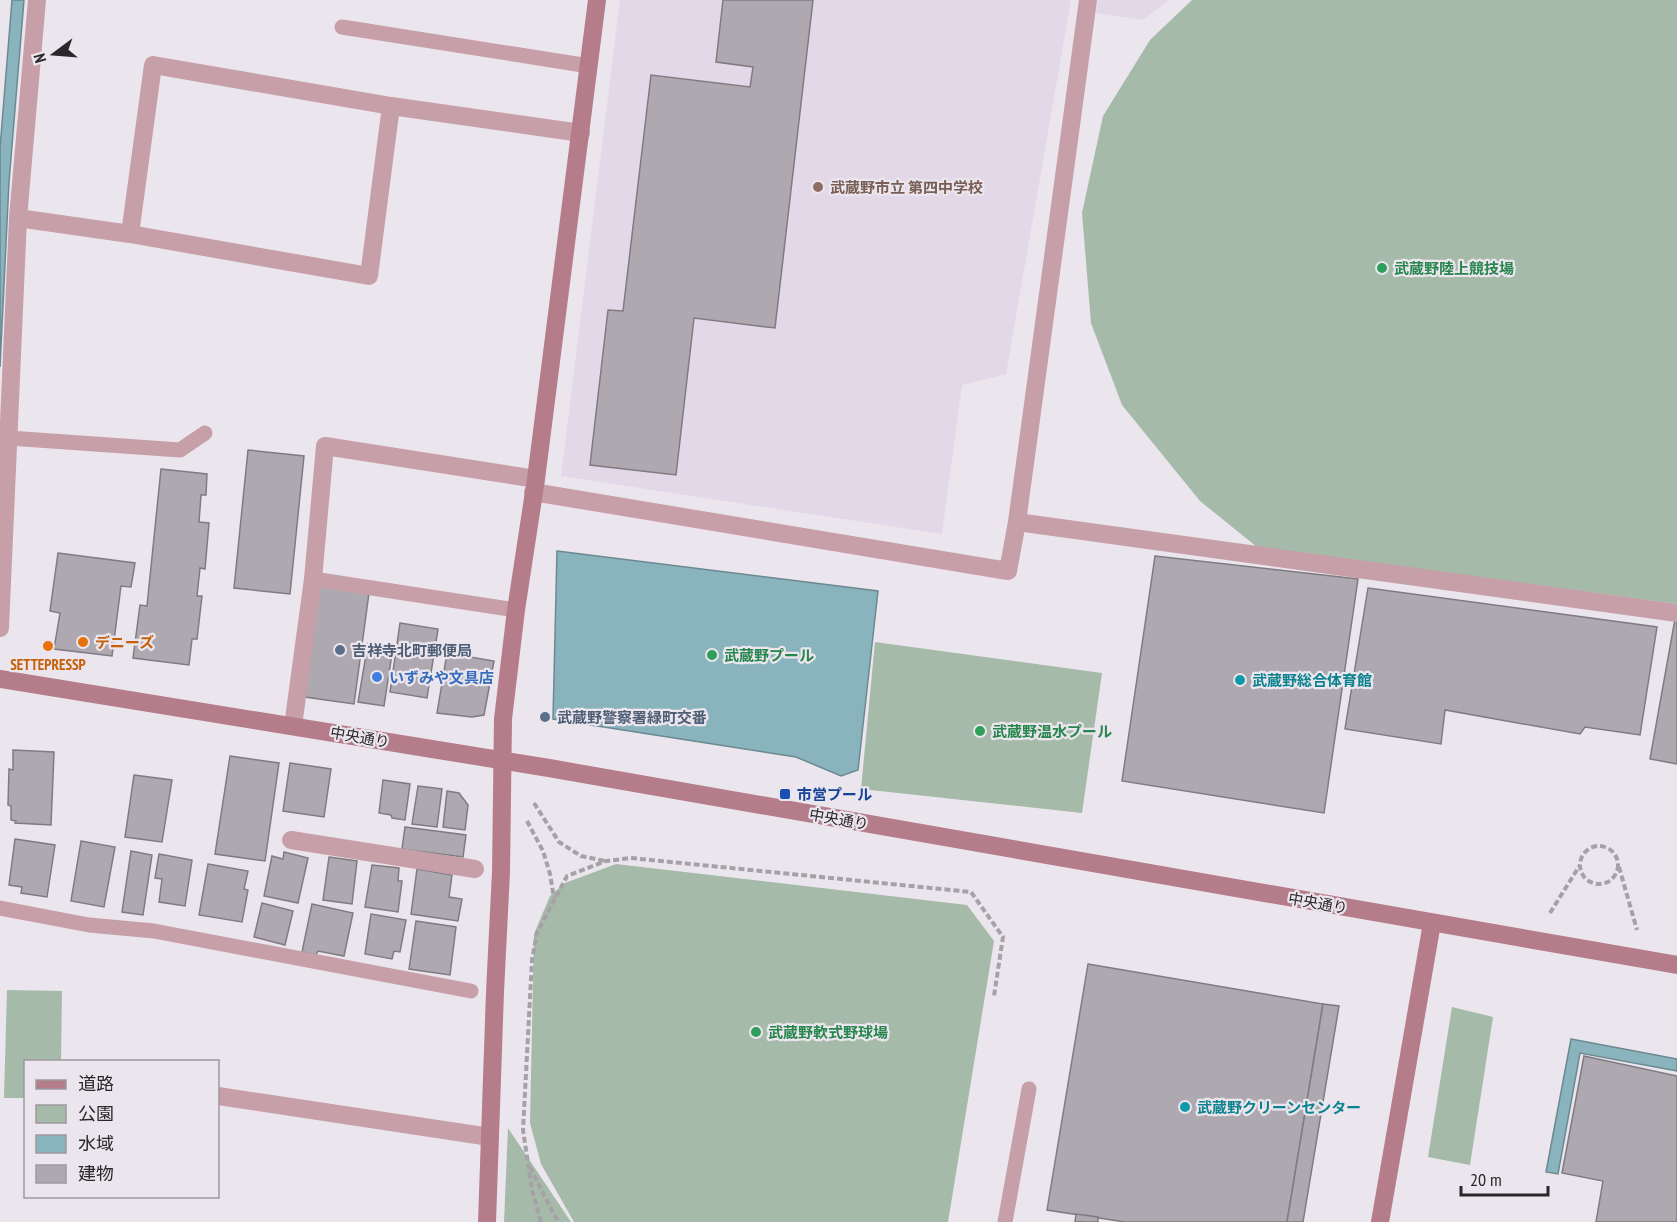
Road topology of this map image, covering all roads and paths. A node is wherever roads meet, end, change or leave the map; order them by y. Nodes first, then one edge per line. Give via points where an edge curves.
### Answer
1 (37, 0) edge
2 (597, 0) edge
3 (1088, 0) edge
4 (342, 27) dead end
5 (589, 66) junction
6 (391, 106) junction
7 (581, 133) junction
8 (18, 218) junction
9 (130, 234) junction
10 (205, 433) dead end
11 (9, 438) junction
12 (534, 486) junction
13 (1017, 522) junction
14 (313, 579) junction
15 (516, 610) junction
16 (1677, 613) edge
17 (0, 628) edge
18 (0, 679) edge
19 (293, 726) junction
20 (502, 761) junction
21 (534, 803) dead end
22 (526, 816) dead end
23 (291, 840) dead end
24 (606, 861) junction
25 (1580, 864) junction
26 (1618, 866) junction
27 (475, 869) dead end
28 (554, 899) junction
29 (0, 908) edge
30 (1550, 913) dead end
31 (1432, 923) junction
32 (1638, 930) dead end
33 (1677, 965) edge
34 (471, 991) dead end
35 (994, 996) dead end
36 (1029, 1089) dead end
37 (219, 1096) edge
38 (490, 1137) junction
39 (528, 1163) junction
40 (487, 1222) edge
41 (541, 1222) edge
42 (559, 1222) edge
43 (1005, 1222) edge
44 (1380, 1222) edge

1 - 8 street
2 - 5 street
3 - 13 street
4 - 5 lane
5 - 7 street
6 - 7 street
6 - 9 street via 153,65
6 - 9 street via 369,276
7 - 12 street
8 - 9 street
8 - 11 street
10 - 11 lane via 180,450
11 - 17 street
12 - 13 street via 1008,571
12 - 14 street via 325,446
12 - 15 street
13 - 16 street
14 - 15 lane
14 - 19 street
15 - 20 street
18 - 19 street, 中央通り
19 - 20 street, 中央通り
20 - 31 street, 中央通り
20 - 38 street
21 - 24 path via 559,842 581,856
22 - 28 path via 543,851
23 - 27 street
24 - 28 path via 567,876
24 - 35 path via 630,858 971,892 1003,937
25 - 26 path via 1589,881 1601,884 1613,878
25 - 26 path via 1584,853 1600,846 1615,854
25 - 30 path
26 - 32 path
28 - 39 path via 537,933 532,960 523,1130
29 - 34 lane via 89,925 154,931
31 - 33 street, 中央通り
31 - 44 street
36 - 43 lane
37 - 38 street
38 - 40 street
39 - 41 path
39 - 42 path

